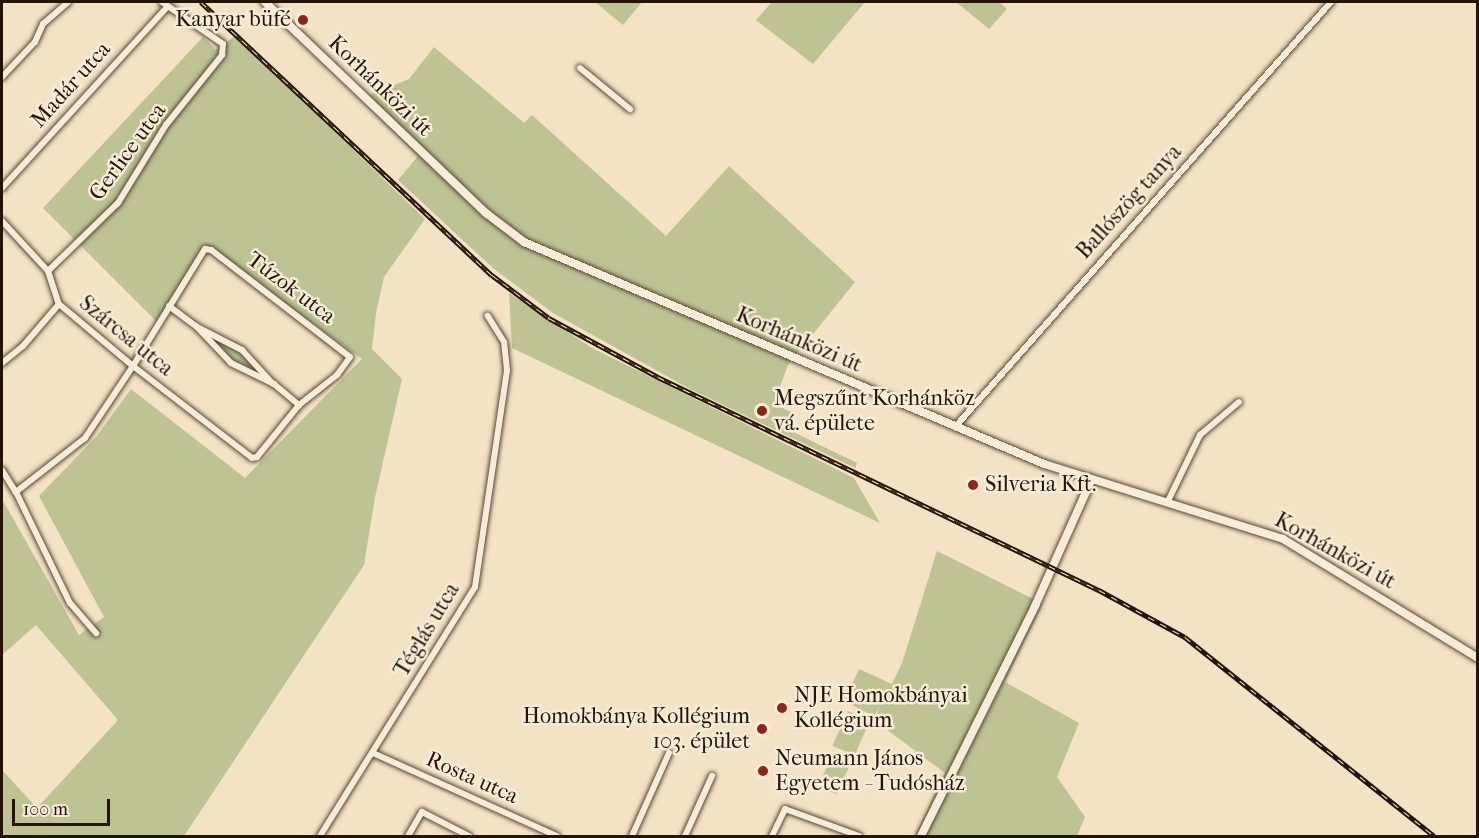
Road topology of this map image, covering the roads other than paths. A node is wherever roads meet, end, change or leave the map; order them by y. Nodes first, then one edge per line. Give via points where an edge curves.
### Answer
1 (68, 2) edge
2 (162, 2) edge
3 (265, 2) edge
4 (1331, 2) edge
5 (167, 7) junction
6 (580, 68) dead end
7 (2, 77) edge
8 (630, 109) dead end
9 (2, 188) edge
10 (2, 221) edge
11 (48, 271) junction
12 (59, 304) junction
13 (169, 306) junction
14 (488, 316) dead end
15 (196, 326) junction
16 (2, 363) edge
17 (133, 366) junction
18 (274, 384) junction
19 (1239, 402) dead end
20 (300, 405) junction
21 (955, 427) junction
22 (252, 458) joint
23 (2, 470) edge
24 (1091, 480) junction
25 (16, 492) junction
26 (1167, 503) junction
27 (96, 633) dead end
28 (1478, 658) edge
29 (373, 753) junction
30 (669, 753) dead end
31 (712, 776) dead end
32 (320, 837) edge
33 (408, 837) edge
34 (469, 837) edge
35 (557, 837) edge
36 (632, 837) edge
37 (685, 837) edge
38 (772, 837) edge
39 (859, 837) edge
40 (921, 837) edge

1 - 7 street via 43,24 35,42
2 - 5 street
3 - 21 street, Korhánközi út via 486,213 519,239
4 - 21 street, Ballószög tanya
5 - 9 street, Madár utca
5 - 11 street, Gerlice utca via 223,44 222,54 166,125 118,203
6 - 8 street
10 - 11 street, Szárcsa utca
11 - 12 street, Szárcsa utca
12 - 16 street via 23,346
12 - 17 street, Szárcsa utca
13 - 15 street
13 - 17 street, Túzok utca
13 - 20 street, Túzok utca via 200,254 211,250 349,353 349,360 337,375
14 - 29 street, Téglás utca via 504,342 507,370 475,587
15 - 18 street via 242,350
15 - 18 street via 231,363
17 - 22 street, Szárcsa utca
17 - 25 street, Túzok utca via 85,438
18 - 20 street
19 - 26 street via 1200,435
20 - 22 street, Túzok utca via 257,457
21 - 24 street, Korhánközi út
23 - 25 street
24 - 26 street, Korhánközi út
24 - 40 street via 1035,606
25 - 27 street via 70,603
26 - 28 street, Korhánközi út via 1283,538
29 - 32 street, Téglás utca
29 - 35 street, Rosta utca
30 - 36 street
31 - 37 street
33 - 34 street via 422,812
38 - 39 street via 785,810

